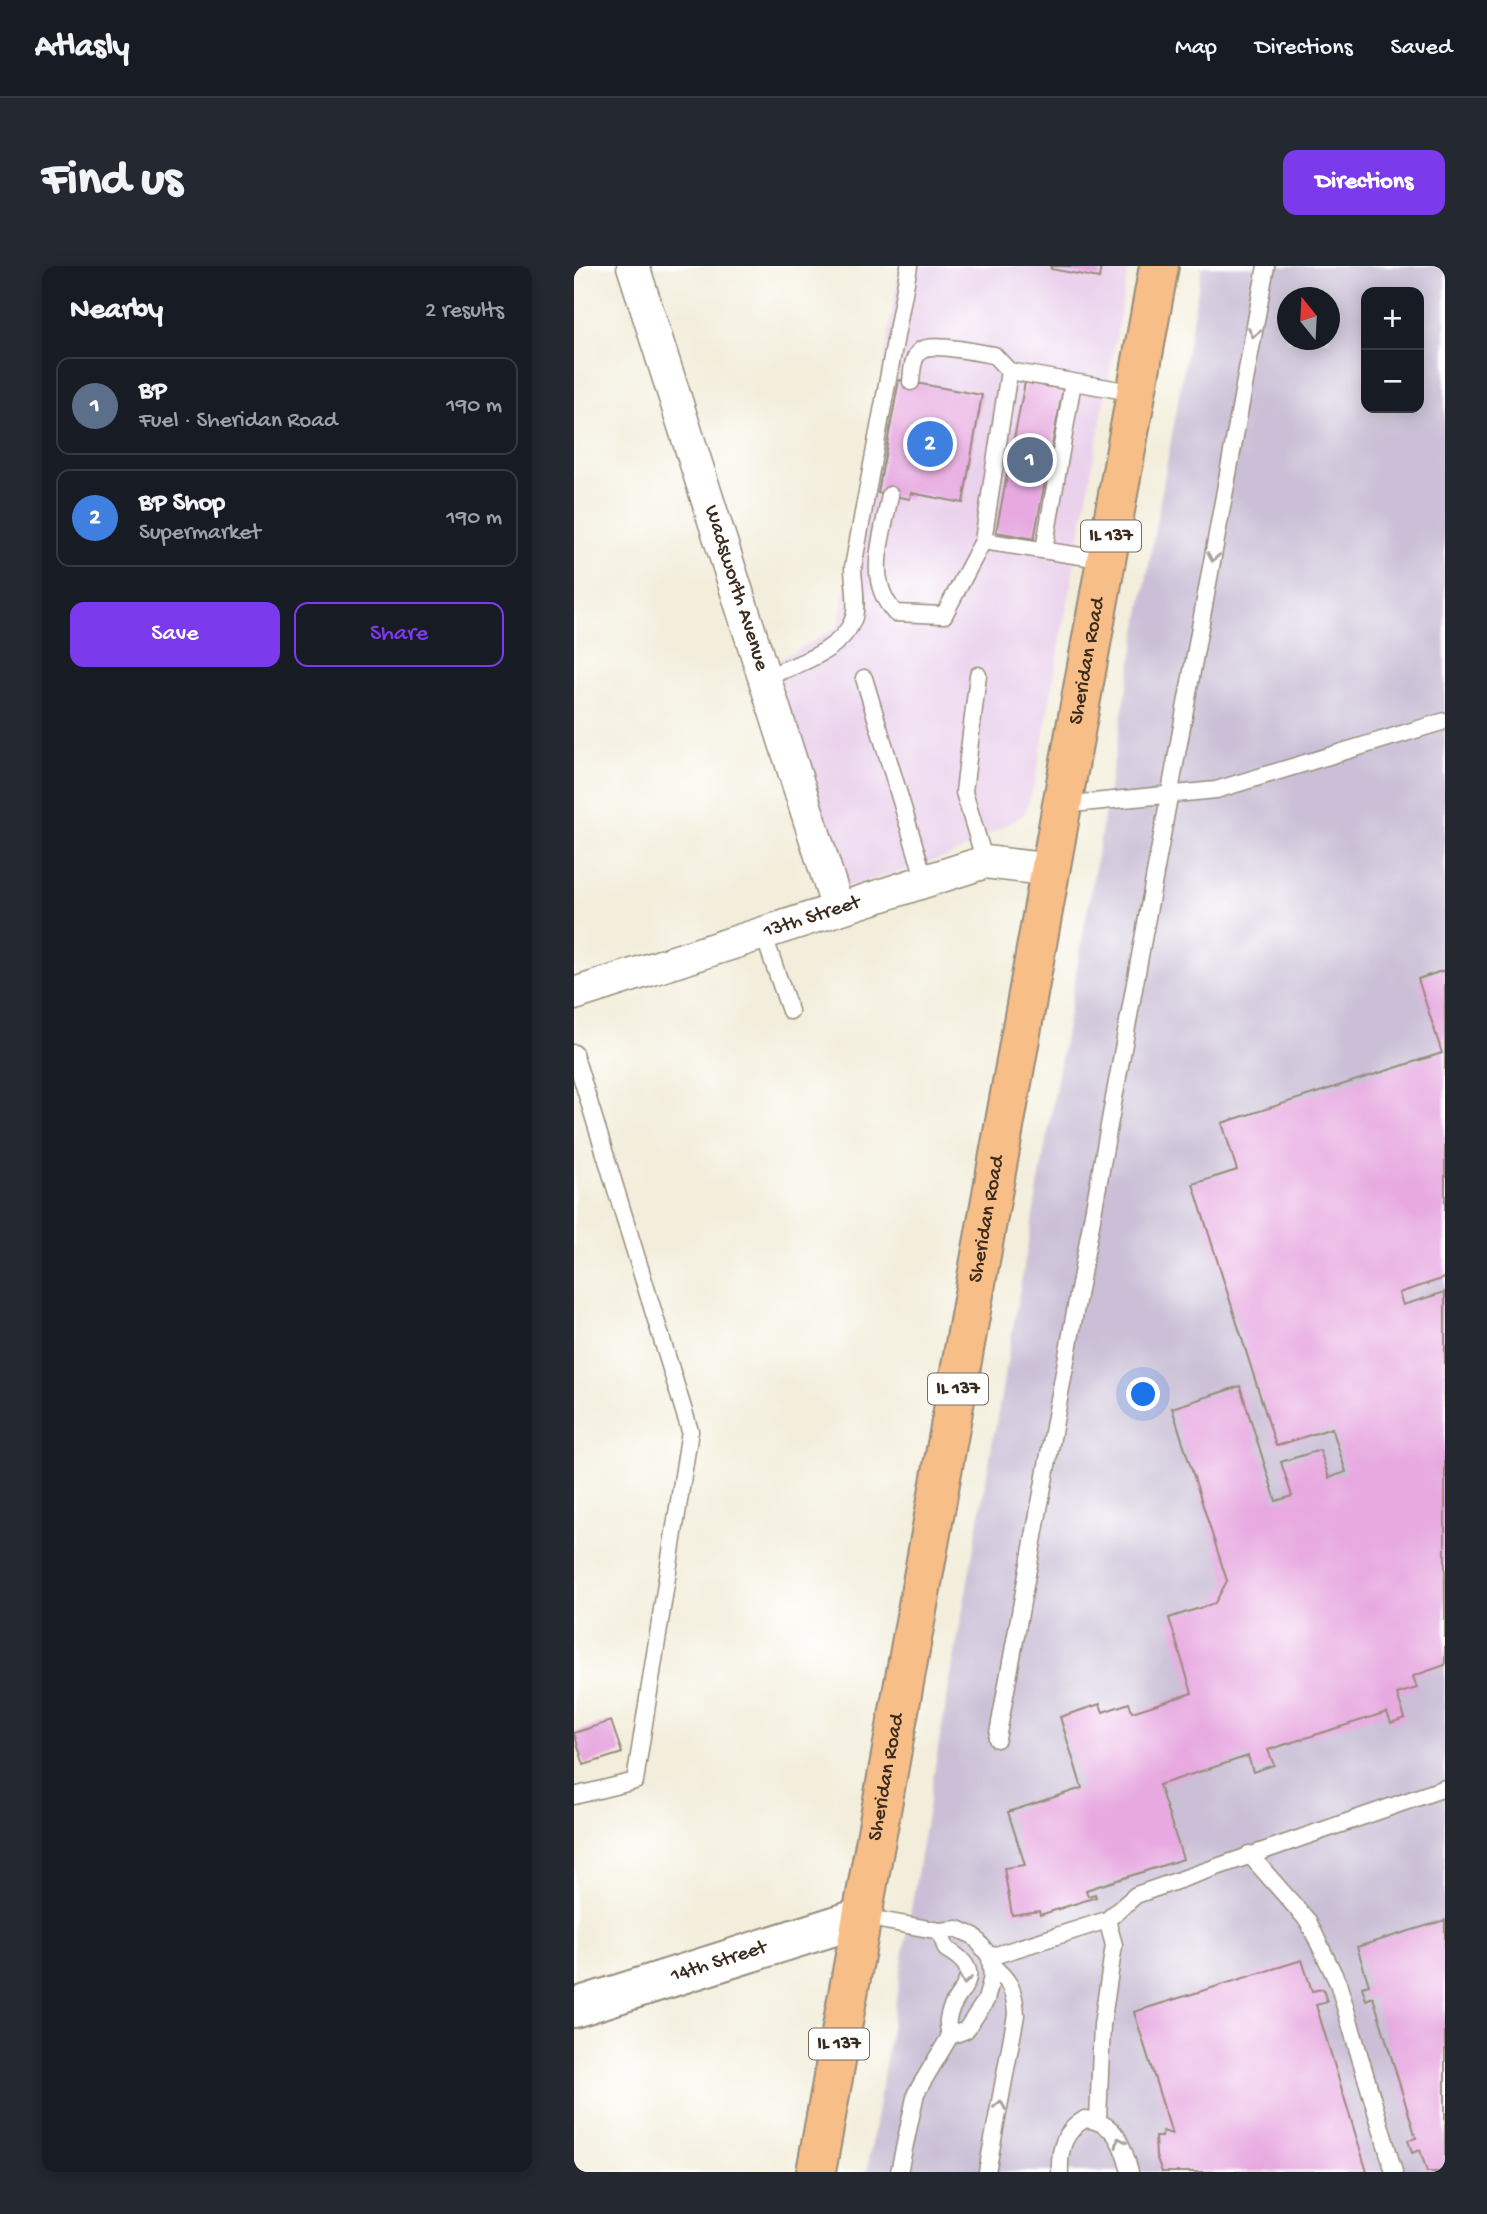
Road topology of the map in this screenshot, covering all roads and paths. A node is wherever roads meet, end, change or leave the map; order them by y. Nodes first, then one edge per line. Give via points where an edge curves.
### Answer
1 (633, 266) edge
2 (909, 266) edge
3 (1160, 266) edge
4 (1266, 266) edge
5 (1009, 371) junction
6 (911, 382) dead end
7 (1073, 382) junction
8 (1136, 393) junction
9 (890, 495) dead end
10 (983, 541) junction
11 (1044, 550) junction
12 (1107, 560) junction
13 (978, 675) dead end
14 (764, 678) junction
15 (864, 678) dead end
16 (1444, 725) edge
17 (1171, 793) junction
18 (1062, 805) junction
19 (985, 862) junction
20 (1052, 870) junction
21 (925, 881) junction
22 (838, 909) junction
23 (763, 933) junction
24 (574, 994) edge
25 (790, 1011) dead end
26 (574, 1053) edge
27 (997, 1740) dead end
28 (1445, 1788) edge
29 (574, 1796) edge
30 (1250, 1854) junction
31 (863, 1917) junction
32 (1107, 1920) junction
33 (940, 1931) junction
34 (990, 1961) junction
35 (574, 2008) edge
36 (950, 2036) junction
37 (1098, 2120) junction
38 (816, 2172) edge
39 (899, 2172) edge
40 (987, 2172) edge
41 (1060, 2172) edge
42 (1130, 2172) edge
43 (1394, 2172) edge

1 - 14 street, Wadsworth Avenue
2 - 14 lane via 853,567 854,616 842,638
3 - 8 highway, Sheridan Road / IL 137
4 -> 17 lane
5 - 6 lane via 994,355 932,347 922,349 915,359
5 - 7 lane
5 - 10 lane
7 - 8 lane
7 - 11 lane
8 - 12 highway, Sheridan Road / IL 137
9 - 10 lane via 876,575 882,598 895,613 944,615
10 - 11 lane
11 - 12 lane
12 - 18 highway, Sheridan Road / IL 137
13 - 19 lane via 964,792
14 - 22 street, Wadsworth Avenue
15 - 21 lane
16 - 17 lane via 1216,790
17 - 18 lane
17 - 27 lane
18 - 20 highway, Sheridan Road / IL 137
19 - 20 street, 13th Street
19 - 21 street, 13th Street
20 - 31 highway, Sheridan Road / IL 137
21 - 22 street, 13th Street
22 - 23 street, 13th Street
23 - 24 street, 13th Street
23 - 25 lane
26 - 29 lane via 690,1431 635,1781
28 - 30 lane
30 - 32 lane via 1136,1895
30 - 43 lane via 1308,1922 1338,1983
31 - 33 lane
31 - 35 street, 14th Street
31 - 38 highway, Sheridan Road / IL 137
32 - 34 lane
32 - 37 lane via 1114,1945 1102,2025
33 - 34 lane via 958,1929 974,1936
33 -> 36 lane via 946,1949 962,1958 968,1972 948,2017
34 - 36 lane via 992,1977 986,2000 966,2030
40 -> 34 lane via 1016,2015 1015,1993
36 - 39 lane via 916,2093
37 - 41 lane via 1085,2119 1067,2135 1059,2154
42 -> 37 lane via 1116,2132

